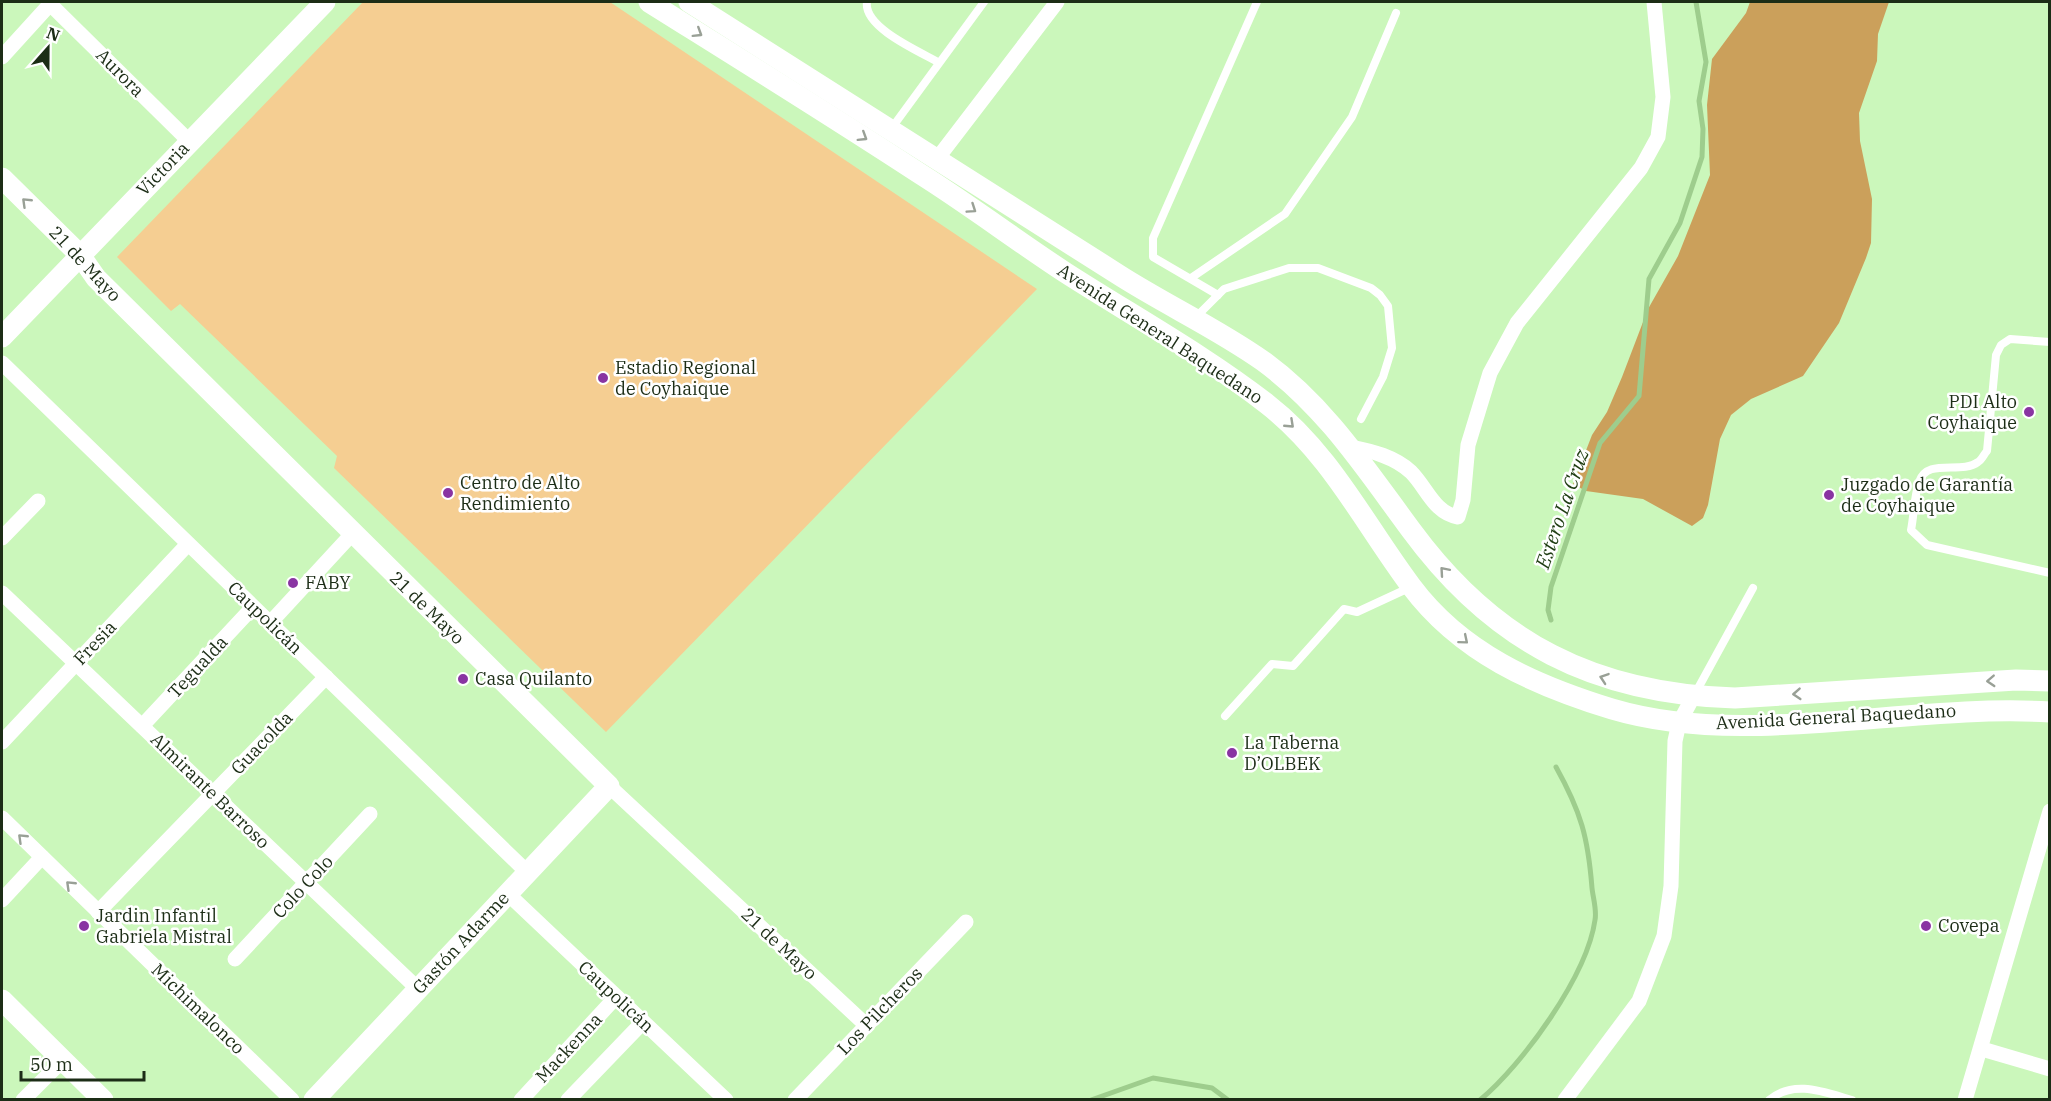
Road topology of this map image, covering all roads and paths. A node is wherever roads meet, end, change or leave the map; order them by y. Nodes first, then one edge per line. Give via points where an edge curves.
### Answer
1 (325, 2) edge
2 (649, 2) edge
3 (689, 2) edge
4 (867, 2) edge
5 (984, 2) edge
6 (1057, 2) edge
7 (1257, 2) edge
8 (1654, 2) edge
9 (51, 3) edge
10 (1396, 13) dead end
11 (2, 57) edge
12 (938, 62) junction
13 (891, 129) junction
14 (190, 142) junction
15 (937, 159) junction
16 (2, 178) edge
17 (80, 255) junction
18 (1191, 278) junction
19 (1218, 295) junction
20 (1192, 320) junction
21 (2, 337) edge
22 (2049, 342) edge
23 (2, 363) edge
24 (1361, 419) dead end
25 (1351, 447) junction
26 (38, 501) dead end
27 (352, 534) junction
28 (2, 538) edge
29 (188, 544) junction
30 (2049, 573) edge
31 (1411, 587) junction
32 (1753, 588) dead end
33 (2, 594) edge
34 (254, 607) junction
35 (270, 623) junction
36 (75, 663) junction
37 (326, 677) junction
38 (2049, 681) edge
39 (1693, 697) junction
40 (2049, 712) edge
41 (1226, 716) dead end
42 (1679, 723) junction
43 (142, 726) junction
44 (2, 742) edge
45 (609, 786) junction
46 (212, 794) junction
47 (2049, 811) edge
48 (370, 814) dead end
49 (2, 818) edge
50 (42, 857) junction
51 (528, 873) junction
52 (306, 883) junction
53 (508, 894) junction
54 (2, 900) edge
55 (98, 912) junction
56 (966, 922) dead end
57 (235, 960) dead end
58 (418, 989) junction
59 (616, 997) junction
60 (2, 1000) edge
61 (644, 1022) junction
62 (866, 1025) junction
63 (1982, 1049) junction
64 (63, 1060) junction
65 (2049, 1069) edge
66 (323, 1096) edge
67 (23, 1100) edge
68 (104, 1100) edge
69 (292, 1100) edge
70 (521, 1100) edge
71 (568, 1100) edge
72 (726, 1100) edge
73 (795, 1100) edge
74 (1565, 1100) edge
75 (1769, 1100) edge
76 (1852, 1100) edge
77 (1965, 1100) edge

1 - 14 main road, Victoria
2 -> 31 main road, Avenida General Baquedano via 1240,383 1304,437 1358,505
3 - 13 main road, Avenida General Baquedano
4 - 12 lane via 866,8 876,25
5 - 12 lane
6 - 15 street
7 - 18 lane via 1153,238 1152,256
8 - 25 street via 1663,97 1658,137 1641,168 1517,323 1490,372 1468,445 1458,517 1449,516 1437,506 1411,472 1390,458
9 - 11 street
9 - 14 street, Aurora
10 - 18 lane via 1352,117 1285,214
12 - 13 lane
13 - 15 main road, Avenida General Baquedano
14 - 17 main road, Victoria
15 - 20 main road, Avenida General Baquedano
17 -> 16 main road, 21 de Mayo
17 - 21 main road, Victoria
17 - 27 main road, 21 de Mayo via 96,278
18 - 19 lane
19 - 20 lane
19 - 24 lane via 1288,268 1318,268 1380,295 1388,306 1392,348 1383,377
20 - 25 main road, Avenida General Baquedano via 1281,375 1318,407
22 - 30 lane via 2010,339 2001,345 1996,355 1987,451 1979,462 1968,467 1927,471 1919,481 1911,530 1927,545
23 - 29 street, Caupolicán
39 -> 25 main road, Avenida General Baquedano via 1611,681 1577,669 1509,629 1444,573
26 - 28 street
27 - 35 street
27 - 45 main road, 21 de Mayo
29 - 34 street, Caupolicán
29 - 36 street, Fresia
31 - 41 lane via 1357,612 1344,609 1293,666 1272,664
31 -> 42 main road, Avenida General Baquedano via 1476,650 1512,672 1616,710
32 - 39 lane
33 - 36 street, Almirante Barroso
34 - 35 street, Caupolicán
34 - 43 street, Tegualda
35 - 37 street, Caupolicán
36 - 43 street, Almirante Barroso
36 - 44 street, Fresia
37 - 46 street, Guacolda
37 - 51 street, Caupolicán
38 -> 39 main road, Avenida General Baquedano
39 - 42 street
40 - 42 main road, Avenida General Baquedano via 1981,710 1761,724
42 - 74 street via 1671,886 1664,936 1640,1001
43 - 46 street, Almirante Barroso
45 - 51 main road, Gastón Adarme
45 - 62 street, 21 de Mayo
46 - 52 street, Almirante Barroso
46 - 55 street, Guacolda
47 - 63 street
48 - 52 street, Colo Colo
50 -> 49 street, Michimalonco
50 - 54 street
55 -> 50 street, Michimalonco
51 - 53 main road, Gastón Adarme
52 - 57 street, Colo Colo
52 - 58 street, Almirante Barroso
53 - 58 main road, Gastón Adarme
53 - 59 street, Caupolicán
55 - 69 street, Michimalonco
56 - 62 street, Los Pilcheros
58 - 66 main road, Gastón Adarme
59 - 61 street, Caupolicán
59 - 70 street, Mackenna
60 - 64 main road
61 - 71 street, Mackenna
61 - 72 street, Caupolicán
62 - 73 street, Los Pilcheros
63 - 65 street
63 - 77 street
64 - 67 street
64 - 68 main road
75 - 76 lane via 1784,1090 1801,1087

